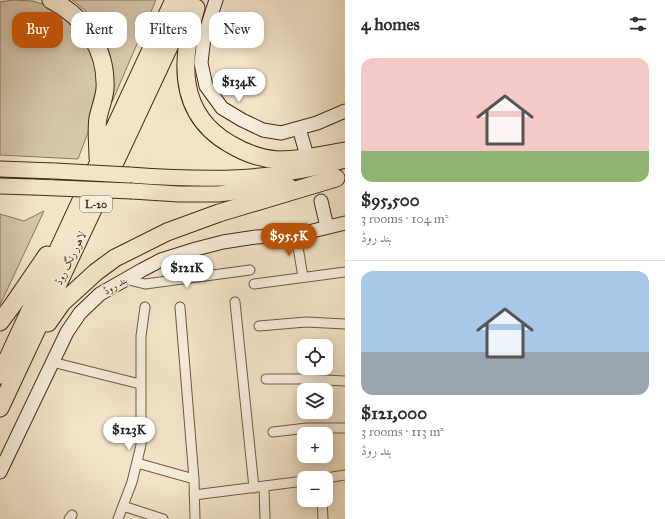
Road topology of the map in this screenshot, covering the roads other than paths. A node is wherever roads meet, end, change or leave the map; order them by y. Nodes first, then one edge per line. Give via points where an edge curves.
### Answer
1 (51, 0) edge
2 (174, 0) edge
3 (191, 0) edge
4 (199, 0) edge
5 (216, 0) edge
6 (345, 111) edge
7 (299, 128) junction
8 (305, 149) dead end
9 (345, 151) edge
10 (345, 160) edge
11 (98, 164) junction
12 (0, 169) edge
13 (341, 177) edge
14 (0, 186) edge
15 (322, 201) dead end
16 (76, 214) junction
17 (345, 223) edge
18 (327, 227) junction
19 (296, 235) junction
20 (250, 270) dead end
21 (345, 272) edge
22 (303, 277) junction
23 (125, 279) junction
24 (254, 284) dead end
25 (235, 302) dead end
26 (145, 307) dead end
27 (180, 307) dead end
28 (0, 322) edge
29 (345, 324) edge
30 (259, 326) dead end
31 (26, 351) junction
32 (52, 362) junction
33 (0, 375) edge
34 (266, 379) dead end
35 (345, 381) edge
36 (140, 384) junction
37 (0, 408) edge
38 (345, 428) edge
39 (273, 432) dead end
40 (137, 462) junction
41 (0, 472) edge
42 (345, 475) edge
43 (333, 477) edge
44 (194, 480) junction
45 (297, 482) edge
46 (264, 487) junction
47 (254, 488) junction
48 (194, 495) junction
49 (123, 506) junction
50 (322, 507) edge
51 (118, 519) edge
52 (163, 519) edge
53 (195, 519) edge
54 (265, 519) edge
55 (323, 519) edge

1 - 11 highway via 63,6 91,33 103,63 105,88 98,118
2 - 11 highway, لاہور رنگ روڈ / L-20
3 - 31 highway, لاہور رنگ روڈ / L-20, bridge
4 - 9 highway via 189,33 185,64 186,84 203,122 219,138 259,157 279,160
5 - 7 main road via 204,37 201,63 206,86 222,108 263,130 281,133
6 - 7 main road via 317,124
7 - 8 main road
10 - 12 main road, bridge via 306,170 260,176 194,179
11 - 16 highway, لاہور رنگ روڈ / L-20, bridge
13 - 14 main road, bridge via 265,190 218,194
13 - 31 highway via 186,224 115,258 62,303
15 - 18 main road
16 - 28 highway
16 - 33 highway, لاہور رنگ روڈ / L-20
17 - 18 main road, بند روڈ
18 - 19 main road, بند روڈ
19 - 22 street
19 - 23 main road, بند روڈ via 256,237 209,245 161,260
20 - 23 street via 145,284
21 - 22 street
22 - 24 street
23 - 32 main road, بند روڈ via 100,294 80,313
25 - 47 street
26 - 36 street via 141,336
27 - 44 street
29 - 30 street via 306,322
31 - 37 highway, لاہور رنگ روڈ / L-20
32 - 36 street
32 - 41 main road, بند روڈ
34 - 35 street
36 - 40 street via 142,428
38 - 39 street via 307,428
40 - 44 street
40 - 49 street
42 - 43 street
44 - 48 street
45 - 46 street
46 - 47 street
46 - 54 street
47 - 48 street
48 - 53 street
49 - 51 street
49 - 52 street
50 - 55 street

